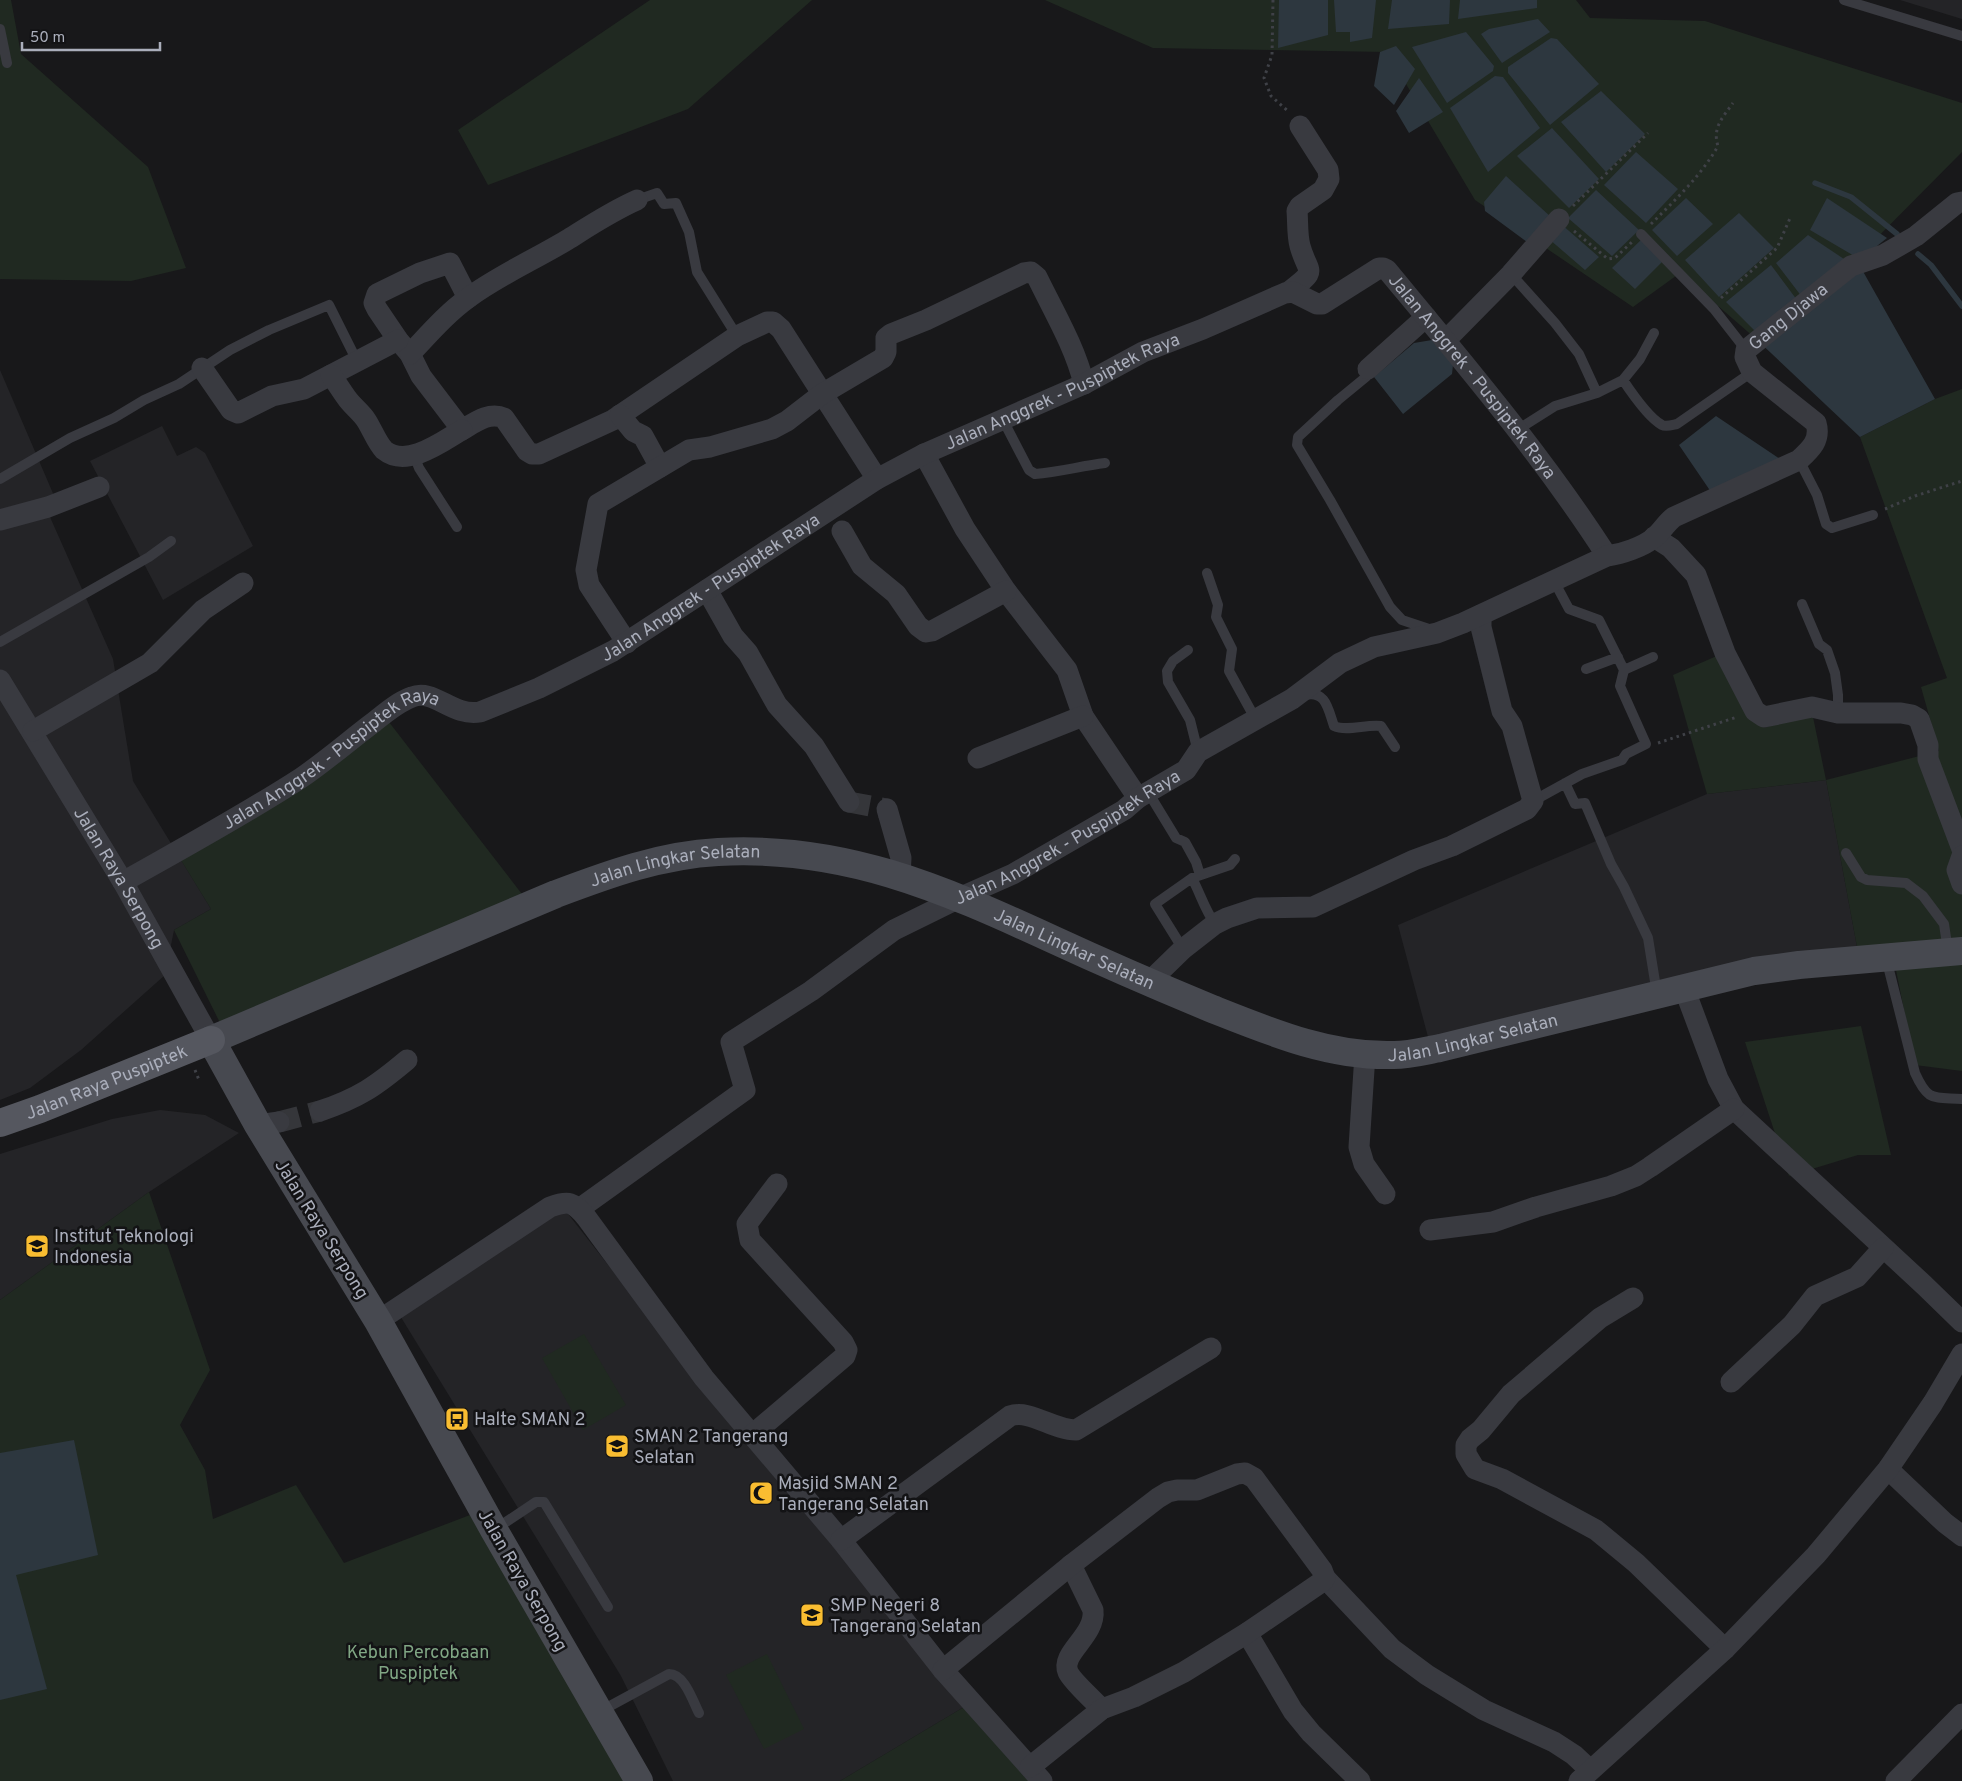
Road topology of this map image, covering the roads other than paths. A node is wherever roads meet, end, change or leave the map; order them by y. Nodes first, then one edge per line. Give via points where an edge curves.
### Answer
1 (1844, 0) edge
2 (1858, 2) edge
3 (0, 29) edge
4 (1962, 36) edge
5 (7, 63) dead end
6 (1300, 126) road end
7 (637, 200) joint
8 (1962, 202) edge
9 (1559, 219) road end
10 (1641, 234) road end
11 (1511, 274) junction
12 (1290, 291) junction
13 (468, 298) junction
14 (1426, 317) junction
15 (1654, 333) dead end
16 (736, 336) junction
17 (1445, 341) junction
18 (404, 347) junction
19 (1746, 350) junction
20 (357, 361) junction
21 (202, 368) junction
22 (1368, 369) joint
23 (1752, 372) junction
24 (331, 375) junction
25 (1623, 380) junction
26 (1084, 384) junction
27 (1597, 393) junction
28 (822, 394) junction
29 (620, 415) junction
30 (1003, 420) junction
31 (462, 430) junction
32 (1518, 430) junction
33 (924, 454) junction
34 (414, 455) junction
35 (1799, 460) junction
36 (1105, 463) dead end
37 (660, 467) junction
38 (0, 479) edge
39 (877, 479) junction
40 (98, 487) dead end
41 (1873, 515) road end
42 (0, 520) edge
43 (457, 527) dead end
44 (842, 531) dead end
45 (1654, 538) junction
46 (171, 542) dead end
47 (1607, 556) junction
48 (1206, 574) dead end
49 (1554, 581) junction
50 (243, 583) dead end
51 (707, 590) junction
52 (1006, 591) junction
53 (1802, 604) dead end
54 (1481, 615) junction
55 (1437, 632) junction
56 (0, 642) edge
57 (627, 643) junction
58 (1188, 650) dead end
59 (1618, 656) junction
60 (1654, 657) dead end
61 (1586, 669) dead end
62 (1624, 670) junction
63 (0, 680) edge
64 (1292, 699) junction
65 (1838, 713) junction
66 (1083, 716) junction
67 (1256, 720) junction
68 (33, 731) junction
69 (1395, 747) dead end
70 (1198, 752) junction
71 (978, 758) dead end
72 (1565, 783) junction
73 (1143, 795) junction
74 (1533, 801) junction
75 (849, 802) dead end
76 (888, 809) dead end
77 (1962, 849) edge
78 (1846, 853) dead end
79 (1962, 856) edge
80 (1235, 859) dead end
81 (900, 876) junction
82 (1196, 876) junction
83 (123, 882) junction
84 (1962, 884) edge
85 (961, 897) junction
86 (1215, 924) junction
87 (1183, 949) junction
88 (1955, 951) edge
89 (1886, 956) junction
90 (1148, 983) junction
91 (1684, 988) junction
92 (1657, 994) junction
93 (211, 1040) junction
94 (1365, 1054) junction
95 (407, 1060) dead end
96 (1962, 1099) edge
97 (1734, 1109) junction
98 (320, 1111) tunnel mouth
99 (0, 1123) edge
100 (777, 1184) dead end
101 (1385, 1194) dead end
102 (579, 1209) junction
103 (1430, 1230) dead end
104 (1883, 1248) junction
105 (1633, 1298) dead end
106 (378, 1321) junction
107 (1962, 1322) edge
108 (1212, 1348) dead end
109 (1962, 1354) edge
110 (1732, 1382) dead end
111 (752, 1435) junction
112 (1888, 1469) junction
113 (494, 1530) junction
114 (1962, 1536) edge
115 (841, 1540) junction
116 (1071, 1565) junction
117 (1325, 1578) junction
118 (608, 1607) dead end
119 (1247, 1633) junction
120 (1725, 1649) junction
121 (943, 1670) junction
122 (1102, 1709) junction
123 (599, 1712) junction
124 (699, 1713) dead end
125 (1962, 1714) edge
126 (1036, 1774) edge
127 (1587, 1776) edge
128 (639, 1781) edge
129 (1360, 1781) edge
130 (1896, 1781) edge

1 - 2 lane
2 - 4 lane
3 - 5 lane
6 - 12 street via 1328,170 1329,179 1323,190 1297,211 1300,246 1309,272
7 - 13 street via 611,211
7 - 16 lane via 658,192 664,204 676,203 689,232 697,272
8 - 19 street, Gang Djawa via 1916,236 1883,255 1851,266
9 - 11 street
10 - 19 lane via 1714,309
11 - 17 street
11 - 27 lane via 1579,354
12 - 14 street, Jalan Anggrek - Puspiptek Raya via 1322,304 1383,268
12 - 26 street, Jalan Anggrek - Puspiptek Raya via 1143,352
13 - 18 street
13 - 18 street via 450,263 420,273 377,294 374,303 377,309
14 - 17 street, Jalan Anggrek - Puspiptek Raya
14 - 22 street
15 - 25 lane via 1640,359
16 - 28 street via 767,322 778,324
16 - 29 street
17 - 32 street, Jalan Anggrek - Puspiptek Raya
18 - 20 street
18 - 31 street via 421,376
19 - 23 street, Gang Djawa via 1745,357
20 - 21 lane via 329,305 269,330
20 - 24 street
21 - 24 street via 231,410 238,412 272,396 304,389
21 - 38 lane via 179,384 70,438
22 - 55 lane via 1366,377 1298,437 1297,445 1390,608 1402,620
23 - 25 lane via 1671,426 1662,425 1635,399
23 - 35 street, Gang Djawa via 1816,422 1818,437
24 - 34 street via 365,418 383,449 399,456
25 - 27 lane
26 - 28 street via 1070,344 1032,272 891,334 886,338 883,358
26 - 30 street, Jalan Anggrek - Puspiptek Raya
27 - 32 lane via 1555,406
28 - 37 street via 772,429 689,450
28 - 39 street
29 - 31 street via 538,454 527,450 504,418 498,415 488,416
29 - 37 street via 633,431 642,436
30 - 33 street, Jalan Anggrek - Puspiptek Raya
30 - 36 lane via 1029,470 1035,474
31 - 34 street
32 - 47 street, Jalan Anggrek - Puspiptek Raya
33 - 39 street, Jalan Anggrek - Puspiptek Raya
33 - 52 street via 965,529
34 - 43 lane
35 - 41 lane via 1817,495 1826,524 1832,528
35 - 45 street, Gang Djawa via 1674,517
37 - 57 street via 598,504 586,570 589,585
39 - 51 street, Jalan Anggrek - Puspiptek Raya
40 - 42 street via 48,507
44 - 52 street via 862,566 896,594 918,626 926,632
45 - 47 street, Gang Djawa via 1623,554
45 - 65 street via 1670,548 1696,576 1725,653 1755,711 1764,716 1812,708
46 - 56 lane via 149,558
47 - 49 street, Jalan Anggrek - Puspiptek Raya
48 - 67 lane via 1218,605 1216,617 1232,649 1229,671
49 - 54 street, Jalan Anggrek - Puspiptek Raya
49 - 59 lane via 1569,610 1599,620
50 - 68 street via 203,610 150,663
51 - 57 street, Jalan Anggrek - Puspiptek Raya
51 - 75 street via 777,705 814,746
52 - 66 street via 1067,670
53 - 65 lane via 1818,644 1827,650 1835,673
54 - 55 street, Jalan Anggrek - Puspiptek Raya
54 - 74 street via 1481,627 1502,711 1512,726
55 - 64 street, Jalan Anggrek - Puspiptek Raya via 1374,647 1340,663
57 - 83 street, Jalan Anggrek - Puspiptek Raya via 583,667 480,712 469,714 429,696 412,696 303,777
58 - 70 lane via 1173,661 1167,671 1168,682 1190,720
59 - 61 lane
59 - 62 lane
60 - 62 lane
62 - 72 lane via 1620,686 1646,744 1626,754 1622,760
63 - 68 street, Jalan Raya Serpong
64 - 67 street, Jalan Anggrek - Puspiptek Raya
64 - 69 lane via 1319,695 1326,703 1334,726 1380,726
65 - 77 street via 1902,713 1919,720 1928,745 1928,759
66 - 71 street
66 - 73 street
67 - 70 street, Jalan Anggrek - Puspiptek Raya
68 - 83 street, Jalan Raya Serpong
70 - 73 street, Jalan Anggrek - Puspiptek Raya via 1186,770
72 - 74 lane
72 - 92 lane via 1575,804 1585,803 1648,938
73 - 82 lane via 1176,838 1185,842 1196,862
73 - 85 street, Jalan Anggrek - Puspiptek Raya via 1068,844
74 - 86 street via 1527,809 1452,846 1313,907 1257,908
76 - 81 street via 901,858
78 - 88 lane via 1861,878 1906,883 1923,896 1944,924
79 - 84 street via 1957,870
80 - 82 lane via 1230,865
81 - 85 main road, Jalan Lingkar Selatan
81 - 93 main road, Jalan Lingkar Selatan via 804,854 762,851 717,852 647,862 556,894
82 - 86 lane via 1207,912
82 - 87 lane via 1155,904
83 - 93 street, Jalan Raya Serpong
85 - 90 main road, Jalan Lingkar Selatan
85 - 102 street, Jalan Anggrek - Puspiptek Raya via 894,930 811,991 731,1042 745,1090
86 - 87 street
87 - 90 street
88 - 89 main road, Jalan Lingkar Selatan
89 - 91 main road, Jalan Lingkar Selatan via 1754,971
89 - 96 lane via 1922,1089 1932,1097
90 - 94 main road, Jalan Lingkar Selatan via 1276,1034
91 - 92 main road, Jalan Lingkar Selatan
91 - 97 street via 1718,1079
92 - 94 main road, Jalan Lingkar Selatan via 1430,1050 1393,1055
93 - 99 main road, Jalan Raya Puspiptek
93 - 106 main road, Jalan Raya Serpong via 268,1124
94 - 101 street via 1359,1146 1364,1164
95 - 98 street via 375,1086 347,1102
97 - 103 street via 1636,1176 1611,1186 1494,1222
97 - 104 street
100 - 111 street via 746,1224 750,1240 847,1350 845,1356
102 - 106 street via 566,1202 550,1207
102 - 111 street via 704,1378
104 - 107 street
104 - 110 street via 1857,1277 1816,1296 1792,1326
105 - 120 street via 1600,1318 1510,1394 1466,1444 1466,1454 1476,1469 1502,1479 1596,1530 1636,1563
106 - 113 main road, Jalan Raya Serpong
108 - 115 street via 1076,1430 1065,1430 1018,1413 1010,1416
109 - 112 street via 1934,1403
111 - 115 street
112 - 114 street
112 - 120 street via 1816,1555
113 - 118 lane via 536,1502 544,1502
113 - 123 main road, Jalan Raya Serpong
115 - 121 street
116 - 117 street via 1168,1492 1197,1490 1245,1473 1254,1478
116 - 121 street
116 - 122 street via 1094,1617 1092,1627 1066,1664 1068,1673
117 - 119 street
117 - 127 street via 1392,1649 1484,1710 1554,1742 1574,1755
119 - 122 street via 1184,1672
119 - 129 street via 1293,1711
120 - 127 street
121 - 126 street
122 - 126 street
123 - 124 lane via 674,1674 680,1678
123 - 128 main road, Jalan Raya Serpong
125 - 130 street

